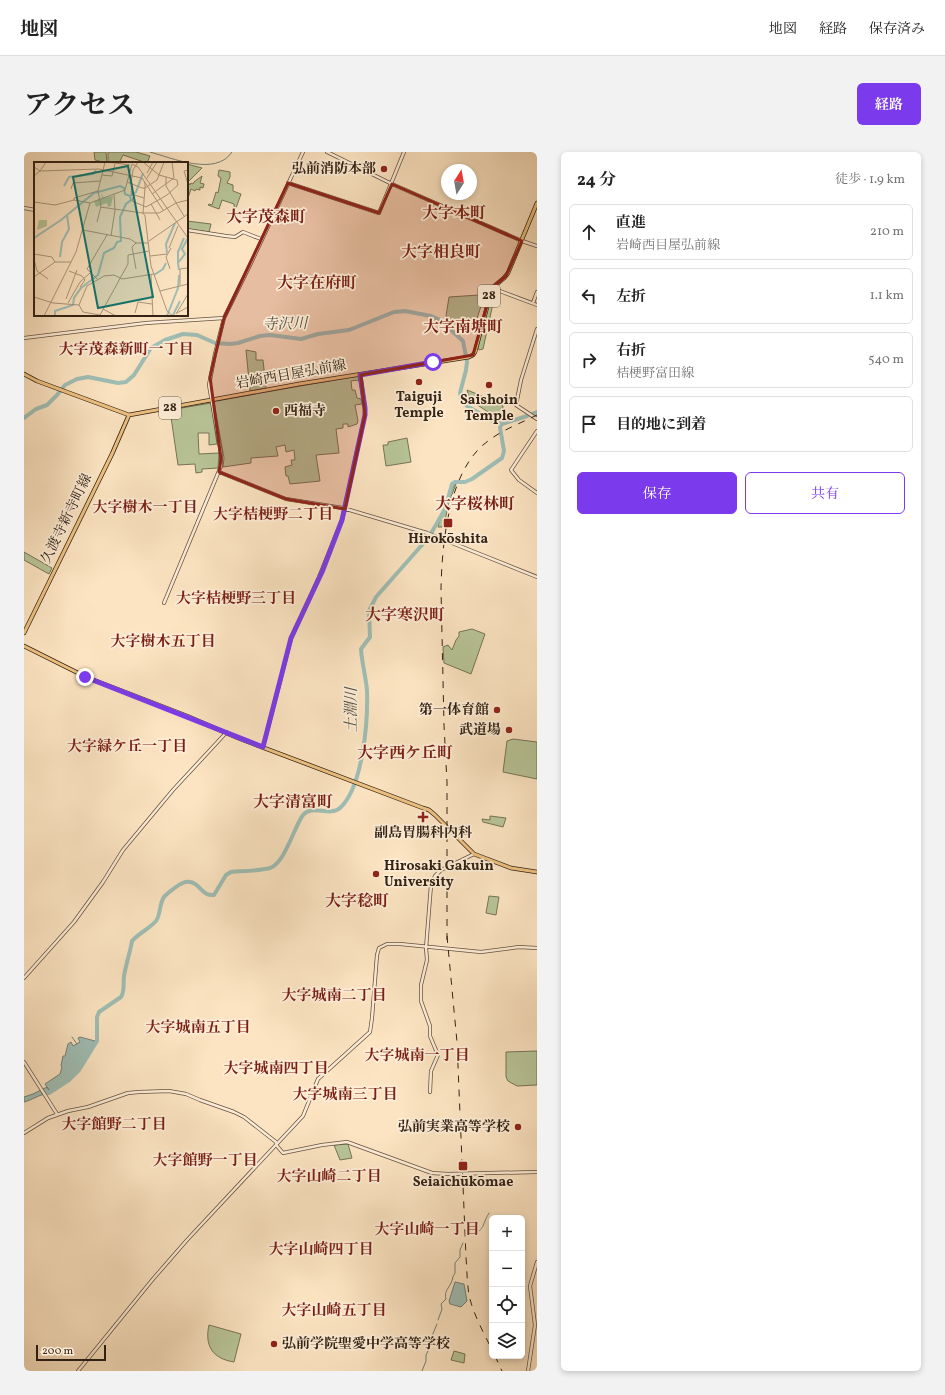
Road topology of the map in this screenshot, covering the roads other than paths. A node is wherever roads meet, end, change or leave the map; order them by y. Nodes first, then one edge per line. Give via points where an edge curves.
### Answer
1 (303, 152) edge
2 (327, 152) edge
3 (404, 152) edge
4 (288, 183) junction
5 (392, 184) junction
6 (537, 203) edge
7 (24, 208) edge
8 (34, 210) edge
9 (188, 230) edge
10 (262, 239) junction
11 (522, 241) junction
12 (537, 246) edge
13 (492, 288) junction
14 (537, 292) edge
15 (533, 304) junction
16 (537, 305) edge
17 (224, 318) junction
18 (537, 329) edge
19 (24, 338) edge
20 (24, 374) edge
21 (360, 375) junction
22 (212, 400) junction
23 (129, 415) junction
24 (537, 419) edge
25 (537, 431) edge
26 (219, 472) junction
27 (537, 493) edge
28 (345, 509) junction
29 (537, 577) edge
30 (164, 603) dead end
31 (24, 633) edge
32 (24, 646) edge
33 (226, 732) junction
34 (263, 747) junction
35 (474, 854) junction
36 (537, 872) edge
37 (426, 948) junction
38 (537, 948) edge
39 (24, 978) edge
40 (24, 1062) edge
41 (430, 1092) dead end
42 (58, 1114) junction
43 (24, 1133) edge
44 (276, 1144) junction
45 (537, 1172) edge
46 (537, 1262) edge
47 (78, 1371) edge
48 (528, 1371) edge

1 - 4 street
2 - 5 street
3 - 5 street
4 - 5 street via 379,213
4 - 10 street
5 - 11 street
6 - 11 main road, 28
7 - 8 street
9 - 10 street via 235,237 243,232
10 - 17 street
11 - 12 street
11 - 13 main road, 28 via 506,276
13 - 15 street
13 - 21 main road, 岩崎西目屋弘前線 / 28 via 473,355
14 - 15 street
15 - 16 street
17 - 19 street via 146,323
17 - 22 street via 209,385
18 - 24 street via 516,405
20 - 23 main road
21 - 22 main road, 岩崎西目屋弘前線 / 28
21 - 28 street via 365,415
22 - 23 main road, 岩崎西目屋弘前線 / 28
22 - 26 street via 221,459
23 - 31 main road, 久渡寺新寺町線
25 - 27 street via 511,470 519,480
26 - 28 street via 286,499
26 - 30 street
28 - 29 street via 428,533
28 - 34 street via 332,547 291,638
32 - 33 main road via 86,677
33 - 34 main road
33 - 39 street via 181,780 123,850 77,918
34 - 35 main road via 429,810
35 - 36 main road via 511,868
35 - 37 street via 441,870 433,879
37 - 38 street via 481,952 519,947
37 - 41 street via 421,1001 438,1055 431,1071
37 - 44 street via 387,944 379,948 370,1032 318,1079 303,1116
40 - 42 street
42 - 43 street
42 - 44 street via 88,1108 128,1093 180,1092 234,1112
44 - 45 street via 283,1154 347,1142 432,1173
44 - 47 street via 158,1273
46 - 48 street via 530,1286 535,1326

